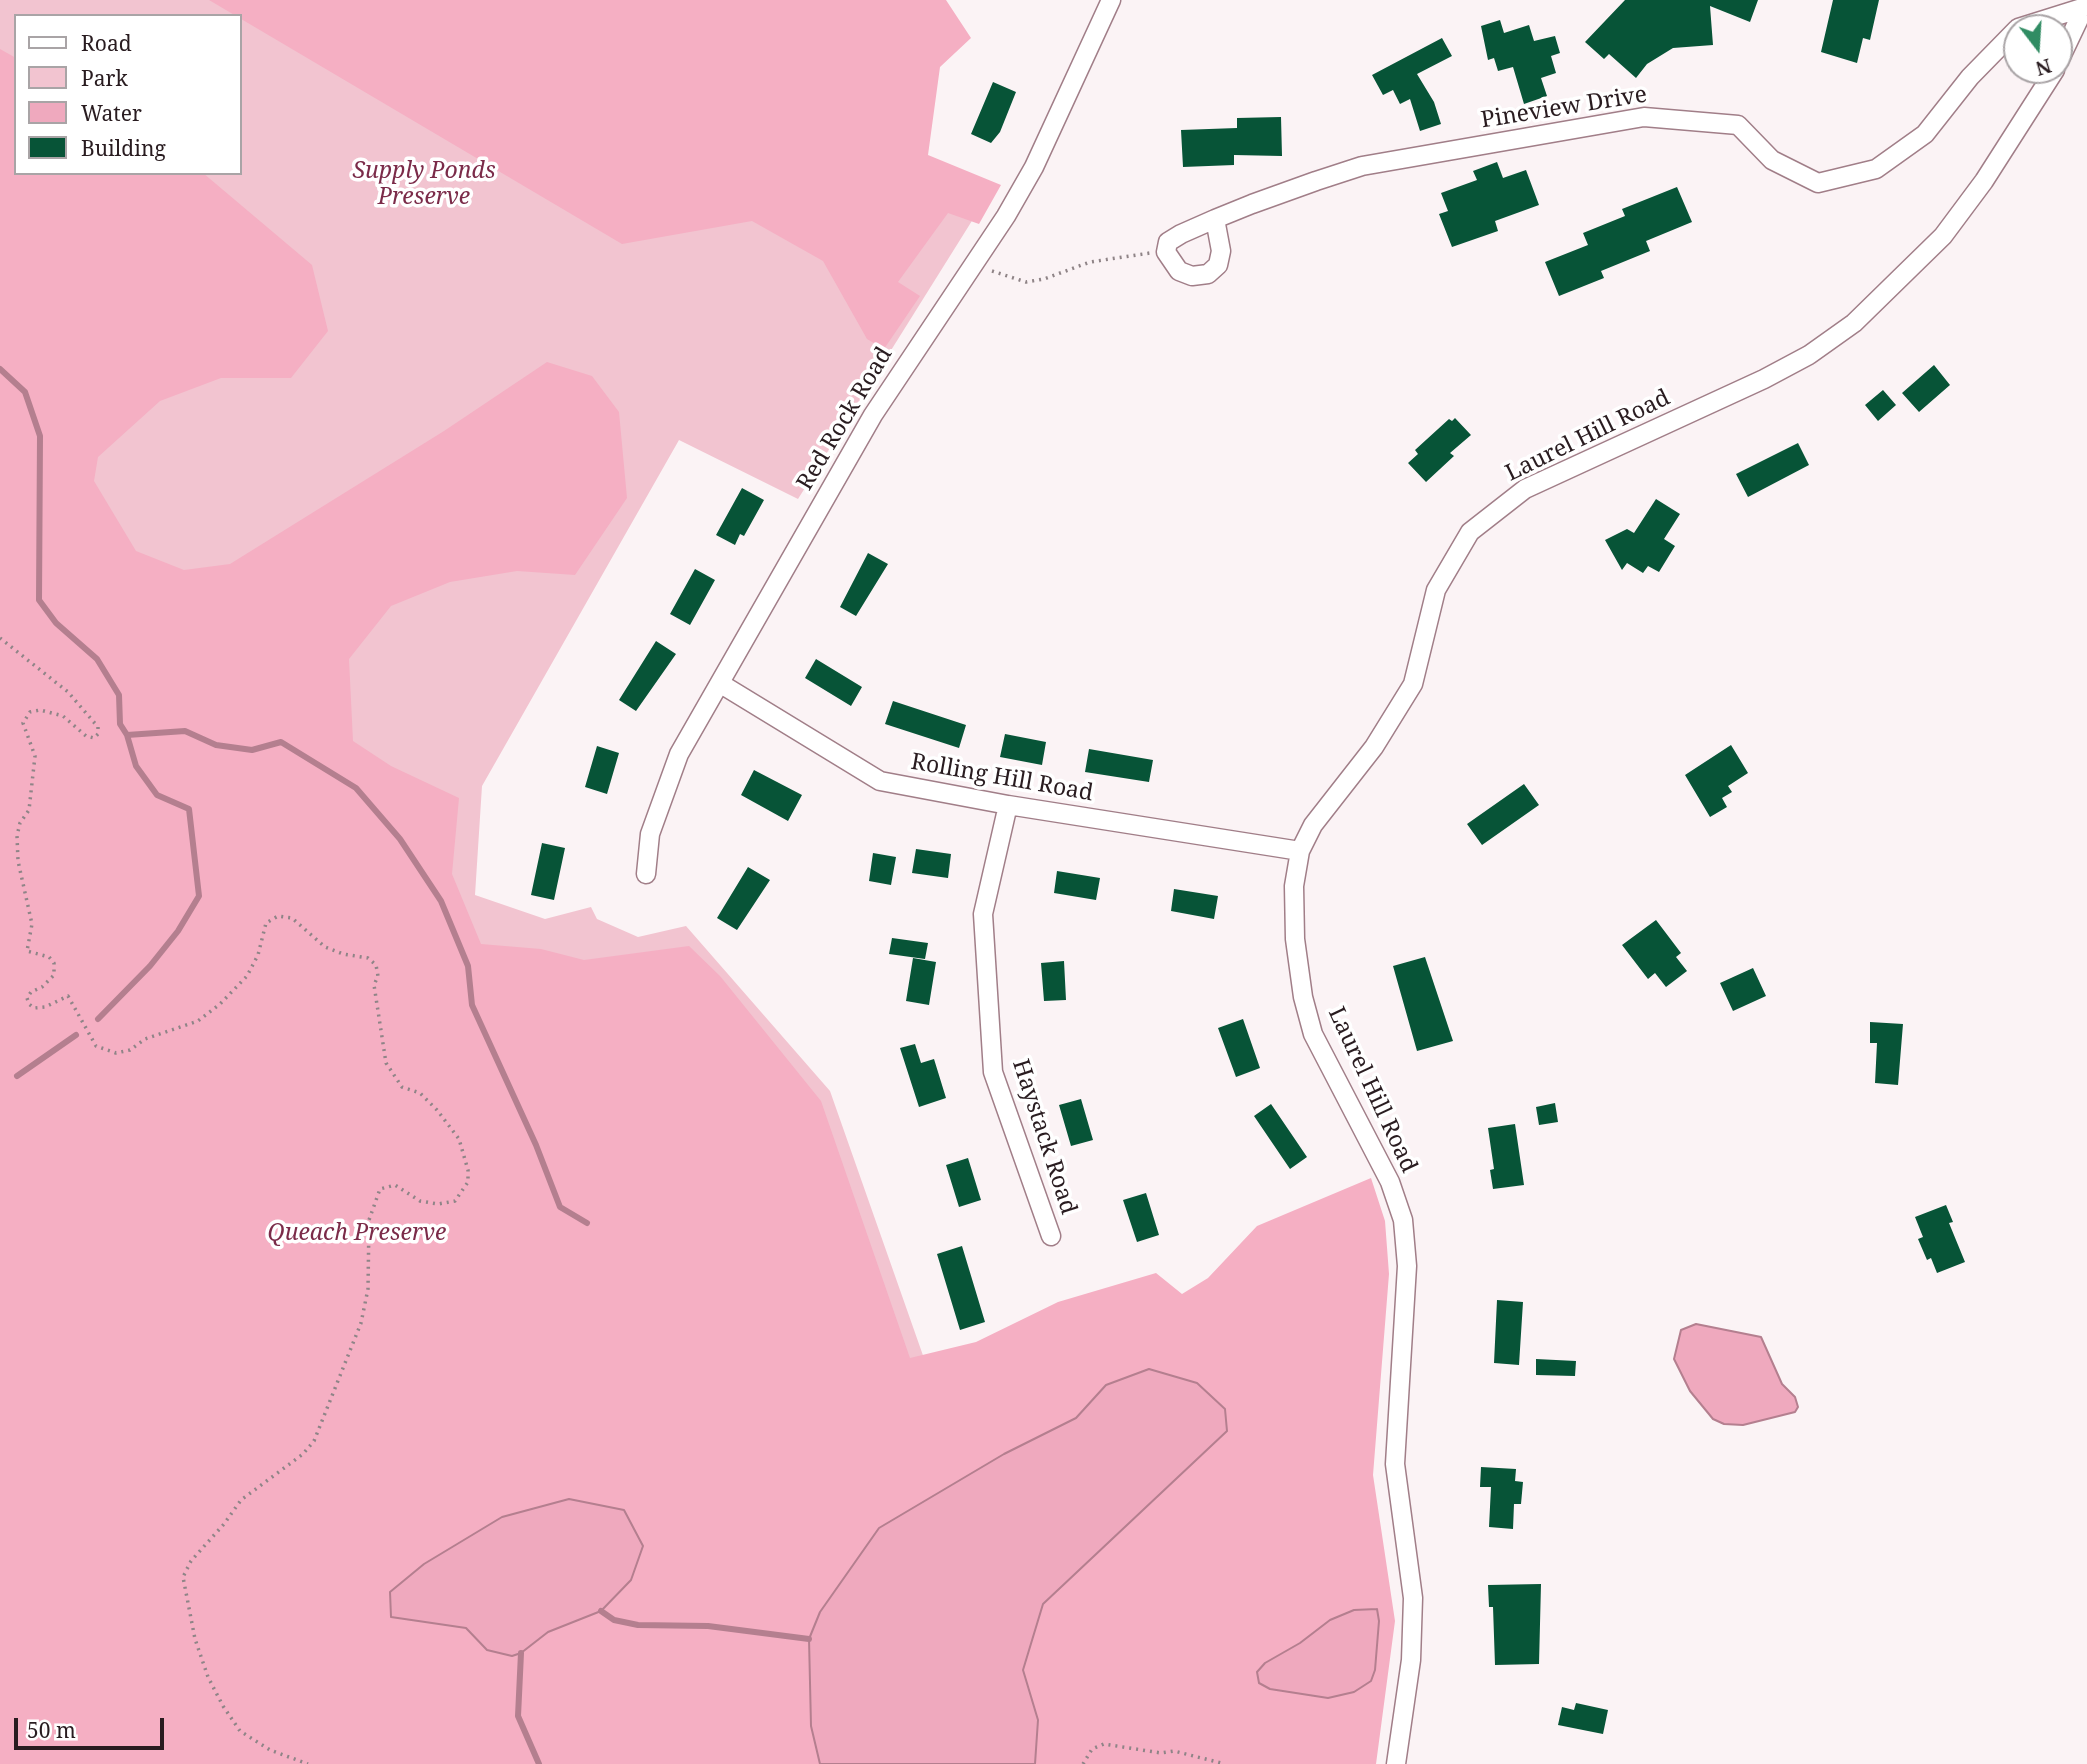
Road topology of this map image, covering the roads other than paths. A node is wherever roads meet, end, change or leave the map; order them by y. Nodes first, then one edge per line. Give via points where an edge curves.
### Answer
1 (1111, 0) edge
2 (2086, 4) edge
3 (2059, 14) edge
4 (2073, 31) edge
5 (2003, 44) edge
6 (2046, 84) edge
7 (1215, 219) junction
8 (721, 684) junction
9 (1008, 805) junction
10 (1300, 851) junction
11 (646, 874) dead end
12 (1051, 1236) dead end
13 (1396, 1764) edge

1 - 8 street, Red Rock Road via 1034,167 873,415
2 - 3 street, Pineview Drive
2 - 4 street
5 - 7 street, Pineview Drive via 1970,76 1925,134 1876,169 1818,183 1772,160 1738,125 1644,117 1362,166
6 - 10 street, Laurel Hill Road via 1943,236 1854,323 1810,355 1764,379 1525,489 1470,532 1436,590 1413,684 1374,747 1313,825
7 - 7 street, Pineview Drive via 1168,242 1166,252 1179,271 1192,276 1208,274 1218,265 1221,251
8 - 9 street, Rolling Hill Road via 880,781
8 - 11 street, Red Rock Road via 679,754 650,834
9 - 10 street, Rolling Hill Road
9 - 12 street, Haystack Road via 983,914 993,1072
10 - 13 street, Laurel Hill Road via 1294,886 1295,939 1313,1034 1390,1182 1403,1220 1407,1266 1395,1464 1413,1598 1411,1660

